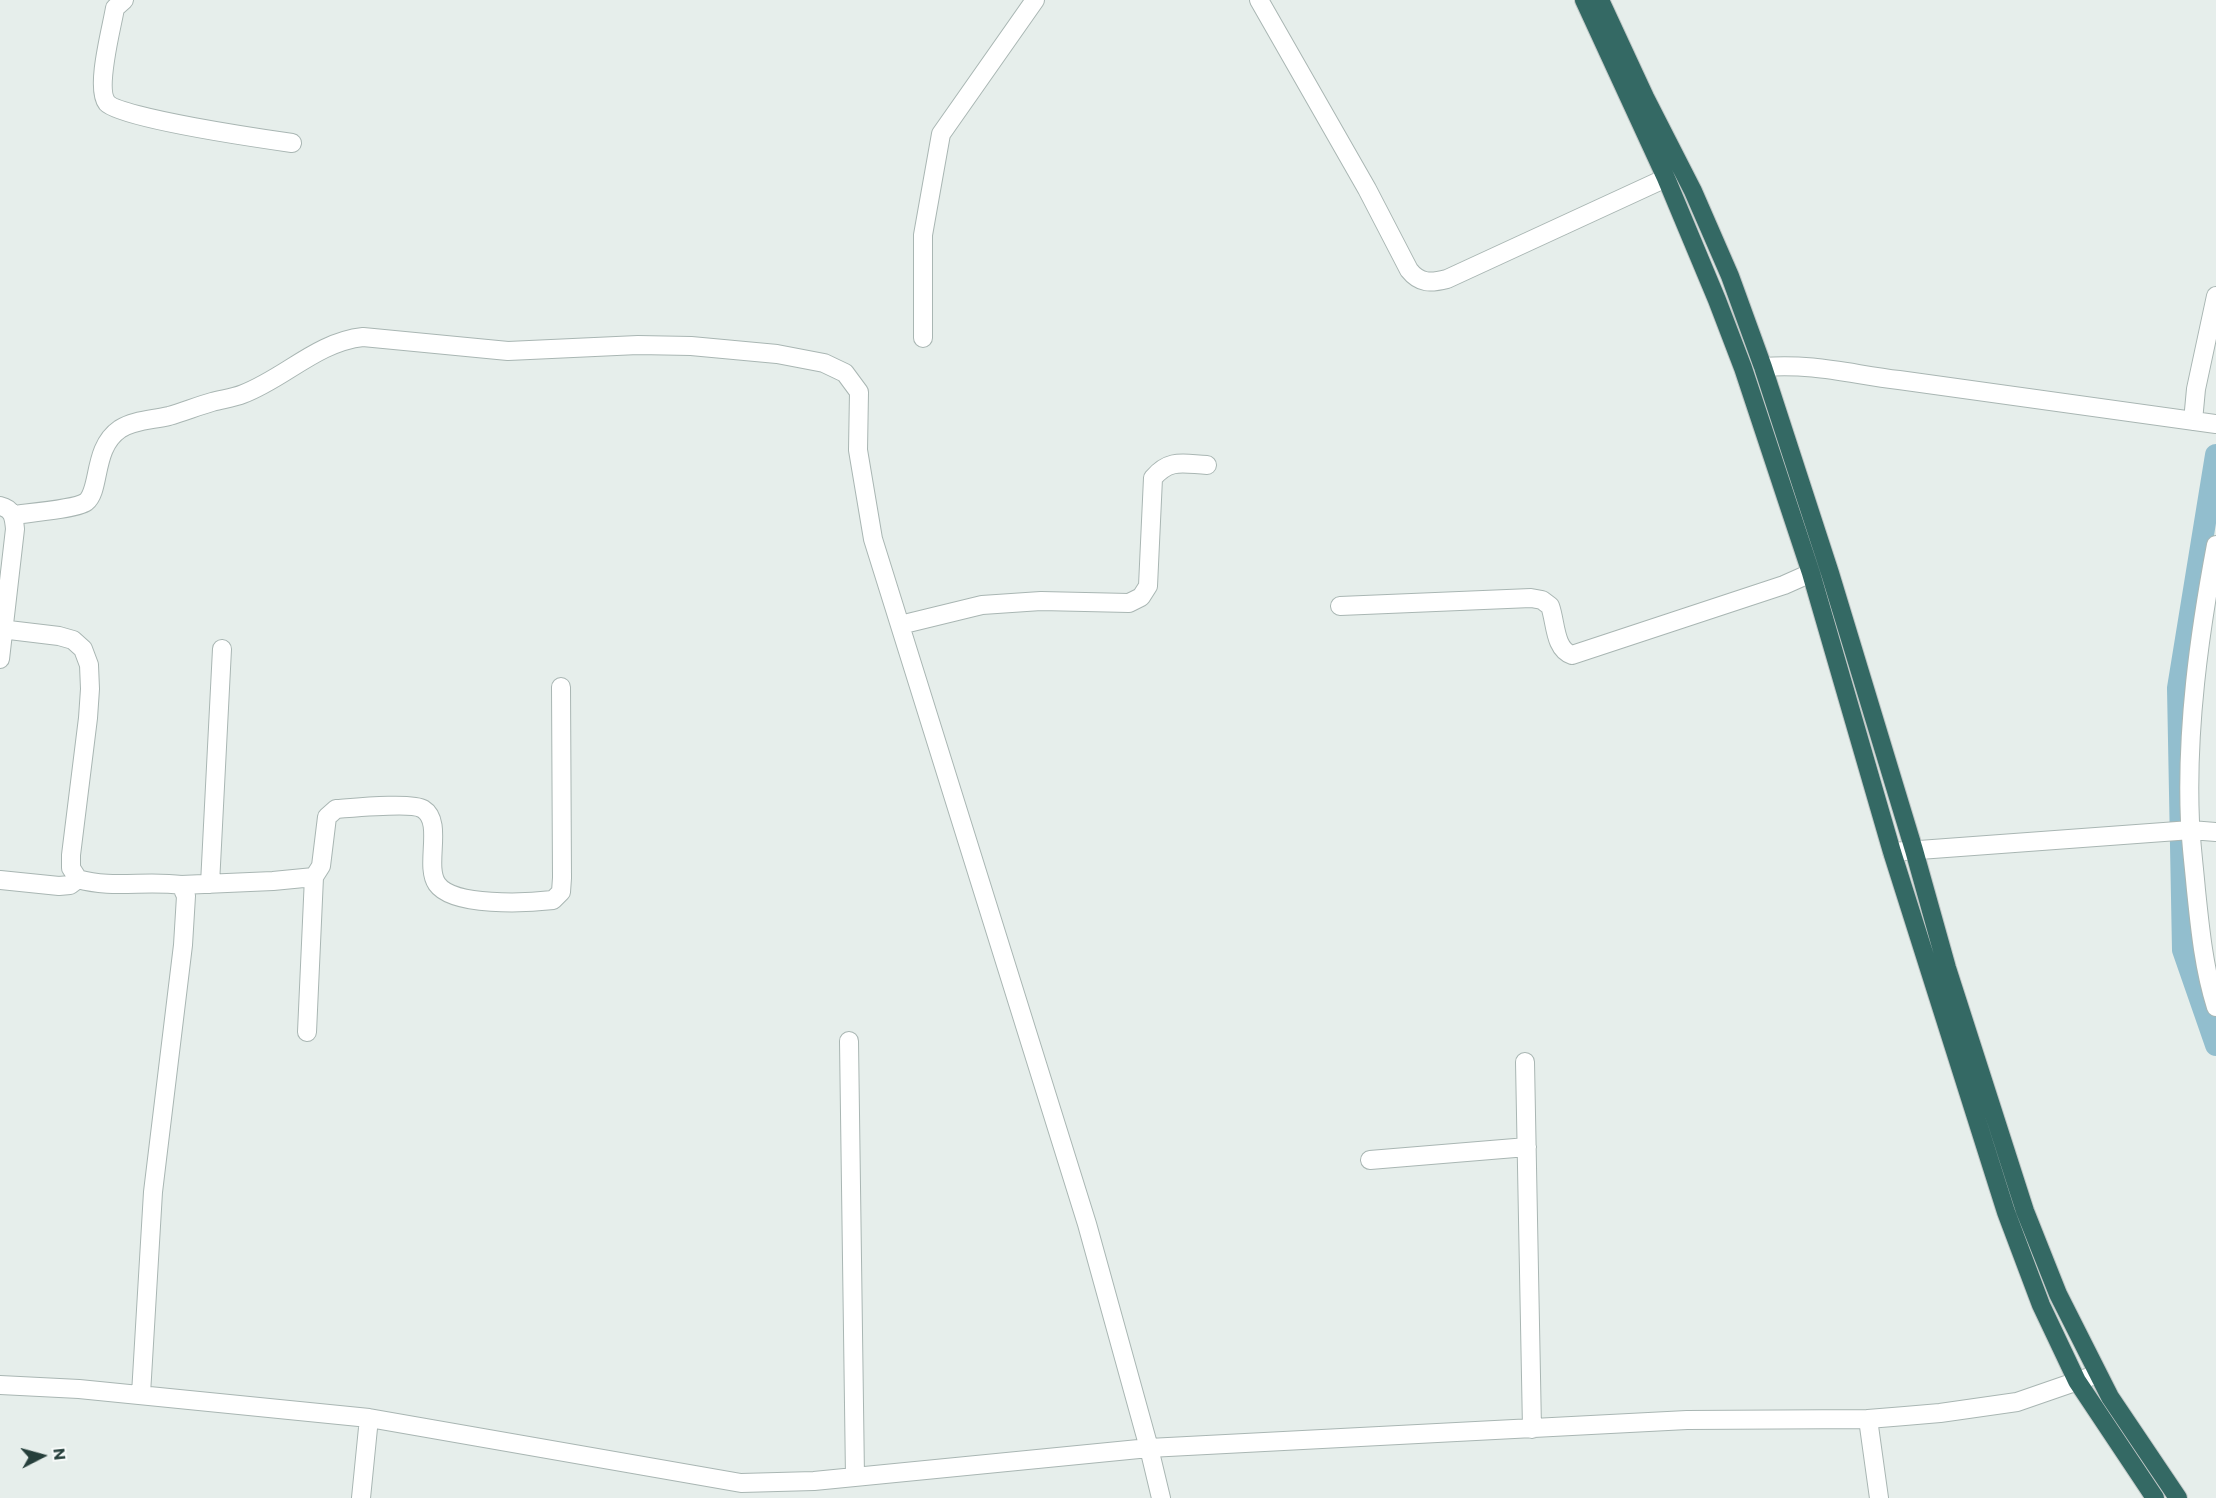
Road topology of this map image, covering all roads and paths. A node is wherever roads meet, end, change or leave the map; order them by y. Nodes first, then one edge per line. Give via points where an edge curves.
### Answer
1 (124, 0) edge
2 (1035, 0) edge
3 (1258, 0) edge
4 (1584, 0) edge
5 (1600, 0) edge
6 (292, 143) dead end
7 (1666, 178) junction
8 (2216, 296) edge
9 (924, 338) dead end
10 (1762, 367) junction
11 (2193, 421) junction
12 (2216, 424) edge
13 (1207, 465) dead end
14 (7, 511) edge
15 (2216, 545) edge
16 (1811, 573) junction
17 (1340, 606) dead end
18 (900, 625) junction
19 (2, 629) edge
20 (222, 649) dead end
21 (0, 659) edge
22 (561, 687) dead end
23 (2191, 830) junction
24 (2216, 832) edge
25 (1914, 850) junction
26 (1892, 852) junction
27 (314, 877) junction
28 (78, 879) junction
29 (0, 880) edge
30 (210, 884) junction
31 (181, 885) junction
32 (2216, 1007) edge
33 (307, 1032) dead end
34 (849, 1041) dead end
35 (1525, 1062) dead end
36 (1527, 1147) junction
37 (1370, 1160) dead end
38 (2098, 1374) junction
39 (2078, 1381) junction
40 (0, 1385) edge
41 (141, 1395) junction
42 (369, 1418) junction
43 (1868, 1419) junction
44 (1532, 1429) junction
45 (1149, 1448) junction
46 (855, 1477) junction
47 (814, 1489) edge
48 (361, 1498) edge
49 (1161, 1498) edge
50 (1880, 1498) edge
51 (2155, 1498) edge
52 (2178, 1498) edge

1 - 6 street via 115,8 102,79 107,103 118,110 214,132
2 - 9 street via 941,134 923,235
3 - 7 street via 1414,278 1425,282 1447,279
4 - 7 highway
5 - 10 highway via 1694,191
7 - 16 highway via 1729,328
8 - 11 street
10 - 11 street via 1814,366
10 - 25 highway via 1830,573
11 - 12 street
13 - 18 street via 1172,463 1153,478 1148,586 1141,597 1129,603 982,604
14 - 18 street via 72,507 86,502 92,494 101,453 119,430 132,423 246,393 350,339 508,351 638,345 777,354 824,363 845,373 859,392 858,450 869,519
14 - 19 street via 15,529
15 - 23 street via 2197,664 2191,738
16 - 17 street via 1572,655 1559,645 1550,606 1542,600
16 - 26 highway
18 - 45 street via 1087,1224
19 - 21 street
19 - 28 street via 73,640 83,649 89,665 88,718 71,855 71,868
20 - 30 street
22 - 27 street via 562,878 561,892 553,900 466,899 450,894 437,883 430,815 422,808 409,806 336,809 327,817 321,866
23 - 24 street
23 - 25 street
23 - 32 street via 2204,959
25 - 26 street
25 - 38 highway via 1947,968 2025,1211 2058,1294
26 - 39 highway via 2006,1212 2041,1305
27 - 30 street
27 - 33 street
28 - 29 street via 59,886
28 - 31 street via 92,884
30 - 31 street
31 - 41 street via 186,896 183,945 153,1202
34 - 46 street
35 - 36 street
36 - 37 street
36 - 44 street
38 - 39 street
38 - 52 highway
39 - 43 street via 2017,1402
39 - 51 highway
40 - 41 street
41 - 42 street
42 - 47 street via 741,1483
42 - 48 street
43 - 44 street via 1687,1420
43 - 50 street
44 - 45 street
45 - 46 street
45 - 49 street
46 - 47 street

